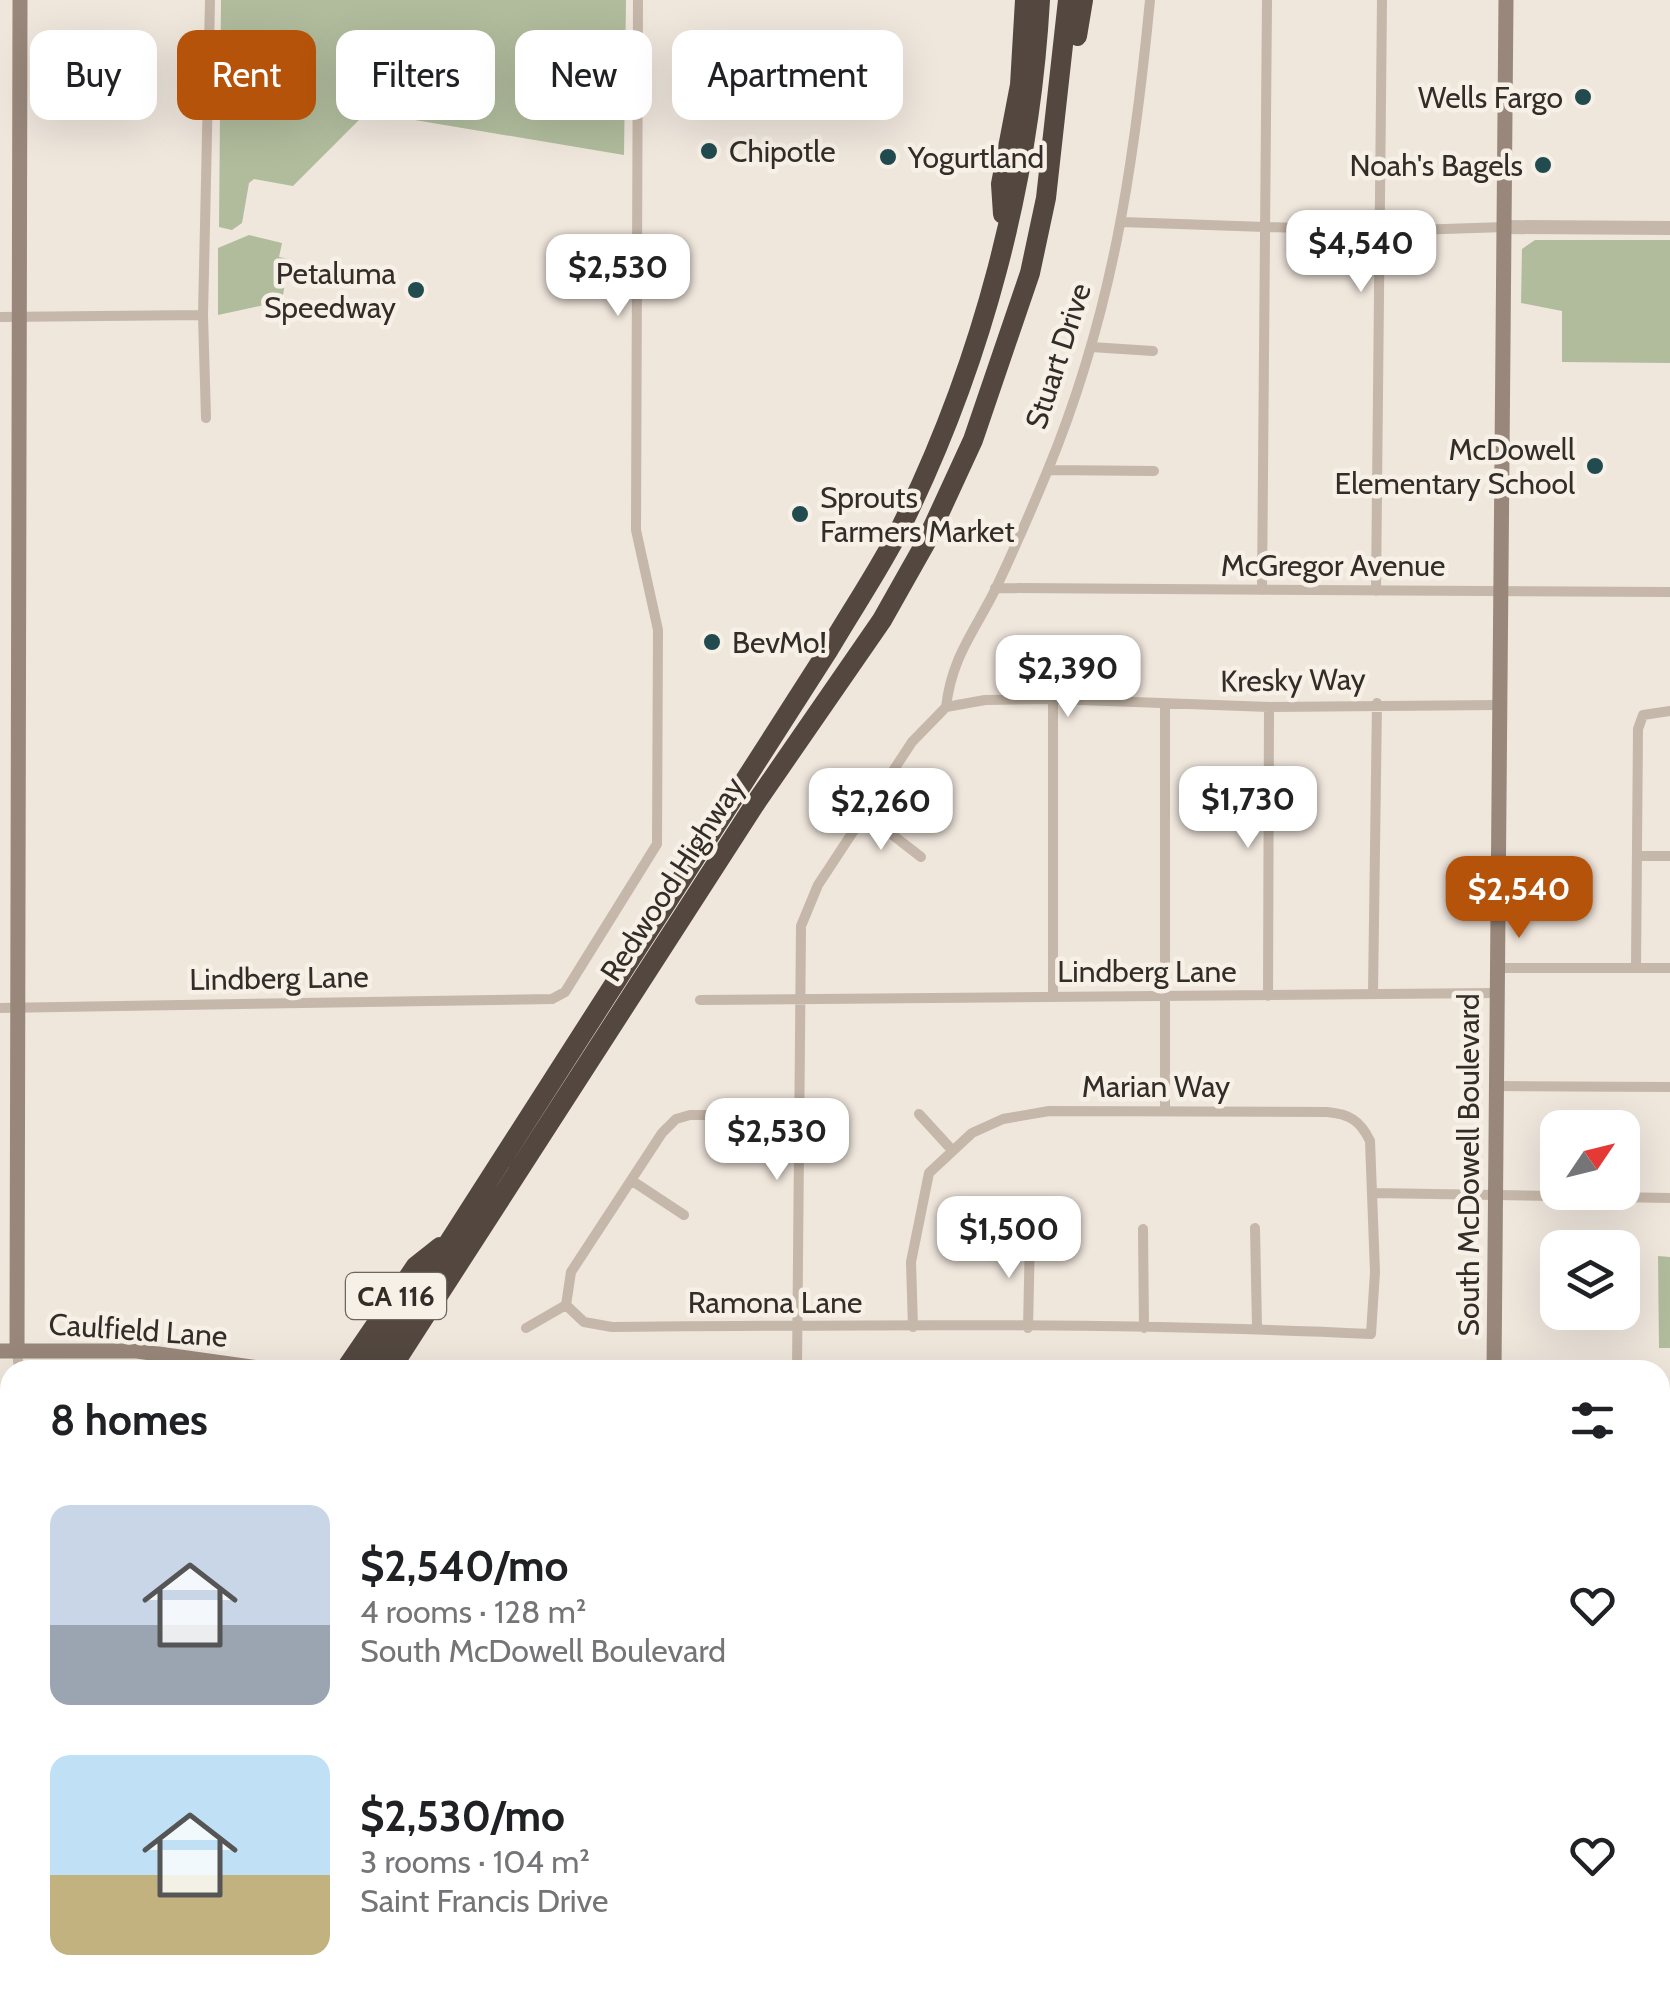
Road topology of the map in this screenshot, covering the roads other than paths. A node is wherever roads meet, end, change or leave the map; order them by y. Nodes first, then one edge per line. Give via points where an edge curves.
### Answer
1 (20, 0) edge
2 (210, 0) edge
3 (638, 0) edge
4 (1024, 0) edge
5 (1040, 0) edge
6 (1068, 0) edge
7 (1083, 0) edge
8 (1150, 0) edge
9 (1267, 0) edge
10 (1382, 0) edge
11 (1506, 0) edge
12 (1046, 198) junction
13 (1122, 222) junction
14 (1505, 226) junction
15 (1265, 227) junction
16 (1670, 228) edge
17 (1383, 231) junction
18 (1004, 236) junction
19 (203, 315) junction
20 (8, 317) edge
21 (1090, 347) junction
22 (1153, 351) dead end
23 (206, 418) dead end
24 (1048, 470) junction
25 (1154, 471) dead end
26 (995, 588) junction
27 (1262, 590) junction
28 (1500, 590) junction
29 (1376, 591) junction
30 (1670, 592) edge
31 (1053, 699) junction
32 (1378, 704) junction
33 (1166, 705) junction
34 (1498, 705) junction
35 (946, 707) junction
36 (1268, 707) junction
37 (1670, 711) edge
38 (867, 815) junction
39 (1638, 856) junction
40 (1670, 856) edge
41 (921, 857) dead end
42 (1496, 968) junction
43 (1636, 968) junction
44 (1670, 968) edge
45 (1373, 993) junction
46 (1496, 994) junction
47 (1053, 995) junction
48 (1268, 996) junction
49 (798, 997) junction
50 (1163, 998) junction
51 (700, 1000) dead end
52 (8, 1008) edge
53 (1496, 1086) junction
54 (1670, 1087) edge
55 (1165, 1110) junction
56 (919, 1114) dead end
57 (798, 1115) junction
58 (952, 1150) junction
59 (634, 1182) junction
60 (1373, 1193) junction
61 (1495, 1194) junction
62 (1670, 1198) edge
63 (684, 1215) dead end
64 (1143, 1228) dead end
65 (1255, 1228) dead end
66 (457, 1233) junction
67 (1030, 1235) dead end
68 (566, 1305) junction
69 (797, 1326) junction
70 (526, 1328) dead end
71 (914, 1328) junction
72 (1028, 1328) junction
73 (1144, 1328) junction
74 (1257, 1328) junction
75 (8, 1351) edge
76 (205, 1360) edge
77 (352, 1360) edge
78 (374, 1360) edge
79 (397, 1360) edge
80 (797, 1360) edge
81 (1494, 1360) edge

1 - 20 main road
2 - 19 street
3 - 52 street, Lindberg Lane via 636,530 658,630 657,844 559,996
4 - 18 highway via 1020,86 1001,184
5 - 18 highway, Redwood Highway via 1026,141
6 - 12 highway, Redwood Highway
7 - 12 highway via 1062,162
8 - 13 street, Stuart Drive
9 - 15 street
10 - 17 street
11 - 14 main road, South McDowell Boulevard
12 - 79 highway, Redwood Highway via 1008,344 973,440 908,574
13 - 15 street
13 - 21 street, Stuart Drive
14 - 16 street
14 - 17 street
14 - 28 main road, South McDowell Boulevard
15 - 17 street
15 - 27 street
17 - 29 street
18 - 66 highway, Redwood Highway via 976,340 901,527
19 - 20 street
19 - 23 street
20 - 52 main road
21 - 22 street
21 - 24 street, Stuart Drive
24 - 25 street
24 - 26 street, Stuart Drive
26 - 27 street, McGregor Avenue
26 - 35 street, Stuart Drive via 950,670
27 - 29 street, McGregor Avenue
28 - 29 street, McGregor Avenue
28 - 30 street, McGregor Avenue
28 - 34 main road, South McDowell Boulevard
31 - 33 street, Kresky Way
31 - 35 street, Kresky Way
31 - 47 street
32 - 34 street, Kresky Way
32 - 36 street, Kresky Way
32 - 45 street
33 - 36 street, Kresky Way
33 - 50 street
34 - 42 main road, South McDowell Boulevard
35 - 38 street via 912,742
36 - 48 street
37 - 39 street via 1644,715 1638,729
38 - 41 street
38 - 49 street via 818,885 801,926
39 - 40 street
39 - 43 street
42 - 43 street
42 - 46 main road, South McDowell Boulevard
43 - 44 street
45 - 46 street, Lindberg Lane
45 - 48 street, Lindberg Lane
46 - 53 main road, South McDowell Boulevard
47 - 49 street, Lindberg Lane
47 - 50 street, Lindberg Lane
48 - 50 street, Lindberg Lane
49 - 51 street, Lindberg Lane
49 - 57 street
50 - 55 street
52 - 75 main road
53 - 54 street
53 - 61 main road, South McDowell Boulevard
55 - 58 street, Marian Way via 1049,1111 1003,1119
55 - 60 street, Marian Way via 1345,1114 1362,1124 1370,1140
56 - 58 street
57 - 59 street via 676,1120
57 - 69 street
58 - 71 street, Marian Way via 929,1173 917,1216
59 - 63 street
59 - 68 street via 571,1272
60 - 61 street
60 - 74 street, Ramona Lane via 1370,1334
61 - 62 street
61 - 81 main road, South McDowell Boulevard
64 - 73 street
65 - 74 street
66 - 77 highway, CA 116 via 416,1266
66 - 78 highway, Redwood Highway
67 - 72 street
68 - 69 street, Ramona Lane via 584,1322 612,1326
68 - 70 street
69 - 71 street, Ramona Lane
69 - 80 street
71 - 72 street, Ramona Lane
72 - 73 street, Ramona Lane
73 - 74 street, Ramona Lane
75 - 76 main road, Caulfield Lane via 151,1352

